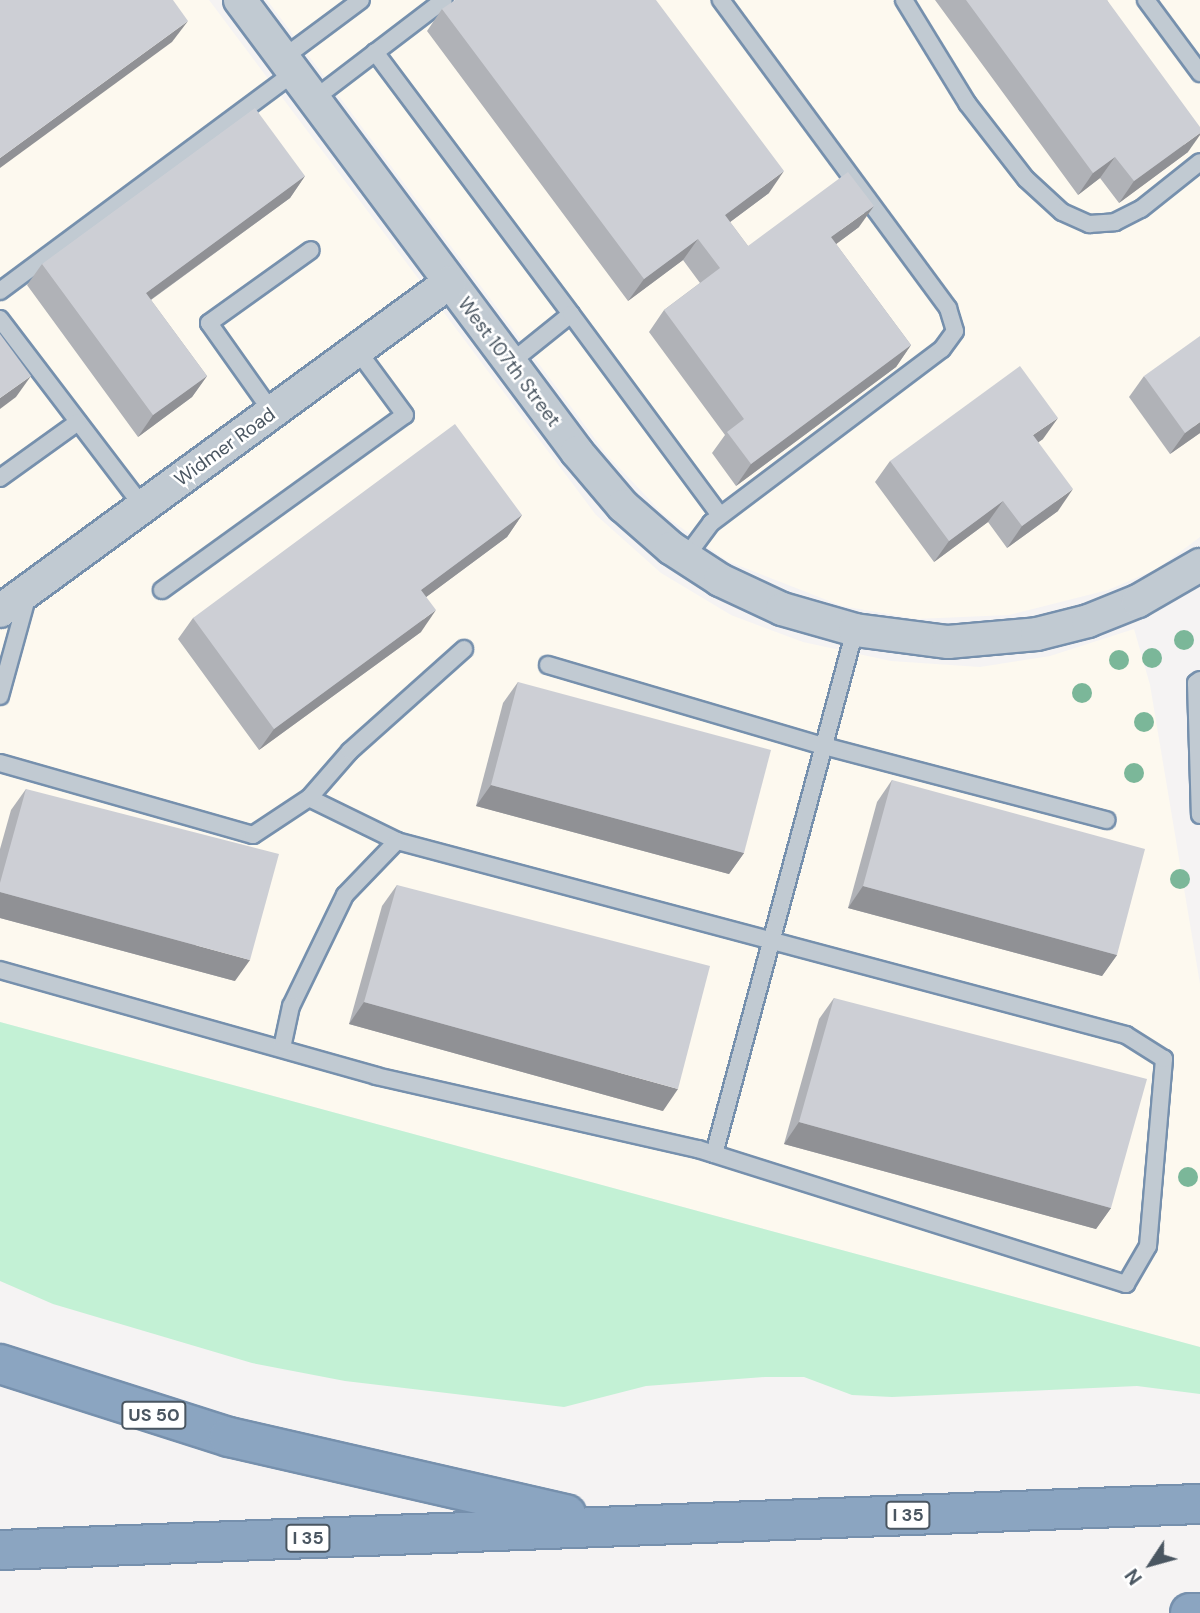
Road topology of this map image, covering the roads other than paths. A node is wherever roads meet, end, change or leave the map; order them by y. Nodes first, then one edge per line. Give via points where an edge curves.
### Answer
1 (240, 0) edge
2 (444, 0) edge
3 (721, 0) edge
4 (904, 0) edge
5 (1146, 0) edge
6 (359, 1) edge
7 (375, 52) junction
8 (288, 65) junction
9 (1200, 73) edge
10 (314, 99) junction
11 (1200, 162) edge
12 (311, 250) dead end
13 (450, 282) junction
14 (0, 292) edge
15 (571, 314) junction
16 (0, 318) edge
17 (357, 350) junction
18 (510, 363) junction
19 (272, 412) junction
20 (78, 422) junction
21 (0, 478) edge
22 (143, 507) junction
23 (720, 515) junction
24 (685, 558) junction
25 (1200, 565) edge
26 (29, 590) junction
27 (162, 590) dead end
28 (0, 611) edge
29 (855, 630) junction
30 (464, 649) dead end
31 (548, 665) dead end
32 (1200, 680) edge
33 (0, 696) edge
34 (1199, 741) edge
35 (824, 746) junction
36 (0, 763) edge
37 (309, 798) junction
38 (1200, 815) edge
39 (1106, 820) dead end
40 (397, 841) junction
41 (772, 942) junction
42 (0, 970) edge
43 (282, 1048) junction
44 (714, 1154) junction
45 (0, 1364) edge
46 (1200, 1504) edge
47 (616, 1526) junction
48 (0, 1550) edge
49 (1190, 1613) edge
50 (1200, 1613) edge

1 - 8 street, West 107th Street
2 - 7 lane
3 - 23 lane via 948,308 955,331 942,349
4 - 11 lane via 967,103 1026,179 1062,212 1089,224 1115,222 1142,209
5 - 9 lane
6 - 8 lane
7 - 10 lane
7 - 15 lane
8 - 10 street, West 107th Street
8 - 14 lane
10 - 13 street, West 107th Street
12 - 19 lane via 209,323
13 - 17 street, Widmer Road
13 - 18 street, West 107th Street
15 - 18 lane
15 - 23 lane
16 - 20 lane
17 - 19 street, Widmer Road
17 - 27 lane via 405,415
18 - 24 street, West 107th Street via 623,506
19 - 22 street, Widmer Road
20 - 21 lane
20 - 22 lane
22 - 26 street, Widmer Road
23 - 24 lane
24 - 29 street, West 107th Street via 782,609
25 - 29 street, West 107th Street via 1138,601 1037,634 948,642
26 - 28 street, Widmer Road
26 - 33 lane
29 - 35 lane
30 - 37 lane via 350,751
31 - 35 lane
32 - 34 lane via 1196,683
34 - 38 lane
35 - 39 lane
35 - 41 lane
36 - 37 lane via 253,835
37 - 40 lane
40 - 41 lane
40 - 43 lane via 345,894 291,1006
41 - 44 lane
41 - 44 lane via 1126,1035 1164,1059 1148,1246 1126,1284
42 - 43 lane
43 - 44 lane via 376,1076
45 - 47 highway, US 50 via 229,1437
46 - 47 highway, I 35
47 - 48 highway, I 35
49 - 50 highway

